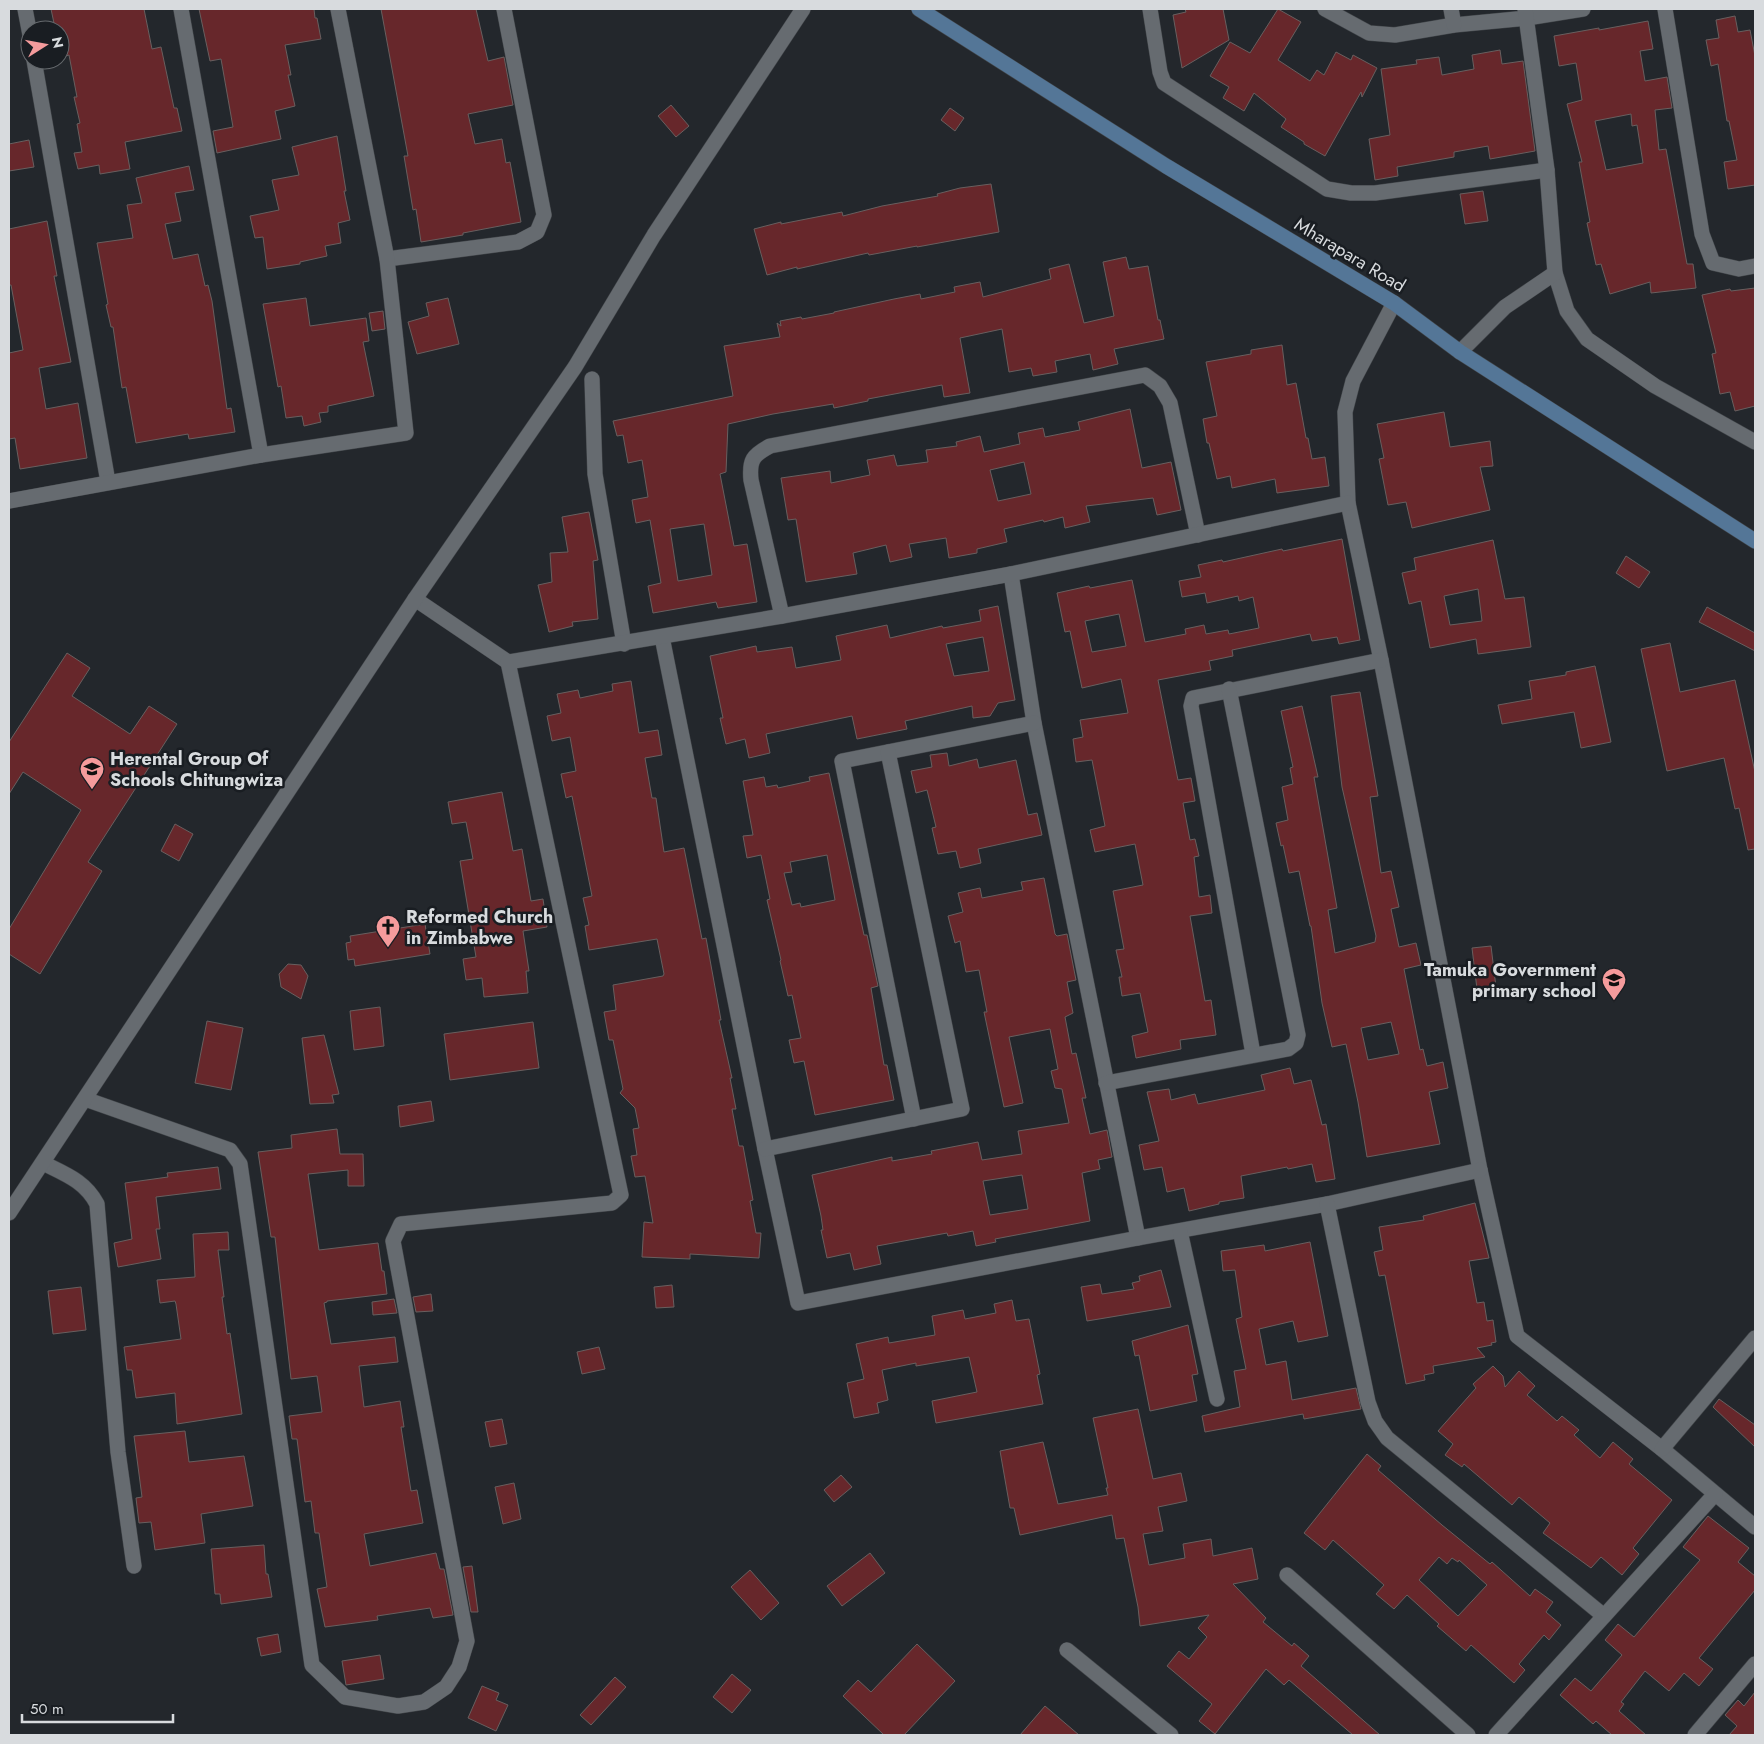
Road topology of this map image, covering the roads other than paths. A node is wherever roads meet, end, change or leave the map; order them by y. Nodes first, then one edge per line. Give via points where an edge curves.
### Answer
1 (181, 9) edge
2 (338, 9) edge
3 (504, 9) edge
4 (803, 9) edge
5 (919, 9) edge
6 (1150, 9) edge
7 (1325, 9) edge
8 (1451, 9) edge
9 (1584, 9) edge
10 (1665, 9) edge
11 (1526, 14) edge
12 (1454, 25) junction
13 (36, 70) edge
14 (1547, 170) junction
15 (387, 259) junction
16 (1755, 266) edge
17 (1555, 273) junction
18 (1394, 303) junction
19 (1460, 352) junction
20 (592, 378) dead end
21 (1755, 442) edge
22 (261, 455) junction
23 (108, 482) junction
24 (9, 501) edge
25 (1348, 503) junction
26 (1198, 535) junction
27 (1755, 541) edge
28 (1011, 574) junction
29 (415, 599) junction
30 (782, 616) junction
31 (662, 637) junction
32 (624, 644) junction
33 (1381, 660) junction
34 (508, 662) junction
35 (1230, 690) junction
36 (1034, 723) junction
37 (888, 752) junction
38 (1252, 1054) junction
39 (1106, 1083) junction
40 (85, 1099) junction
41 (914, 1119) junction
42 (765, 1150) junction
43 (43, 1163) junction
44 (1480, 1170) junction
45 (1327, 1204) junction
46 (9, 1213) edge
47 (1180, 1231) junction
48 (1138, 1238) junction
49 (1755, 1338) edge
50 (1217, 1399) dead end
51 (1662, 1449) junction
52 (1715, 1494) junction
53 (1755, 1527) edge
54 (134, 1566) dead end
55 (1287, 1575) dead end
56 (1604, 1616) junction
57 (1067, 1650) dead end
58 (1755, 1664) edge
59 (1171, 1735) edge
60 (1468, 1735) edge
61 (1496, 1735) edge
62 (1695, 1735) edge

1 - 22 street
2 - 15 street
3 - 15 street via 544,214 537,232 518,242
4 - 29 street via 654,235 575,367
5 - 18 main road, Mharapara Road via 1166,166
6 - 14 street via 1164,84 1327,188 1375,193
7 - 12 street via 1369,33 1395,36
8 - 12 street
9 - 11 street
10 - 16 street via 1702,234 1713,262 1739,269
11 - 12 street
11 - 14 street
13 - 23 street
14 - 17 street
15 - 22 street via 406,433
17 - 19 street via 1504,307
17 - 21 street via 1566,311 1587,339 1655,386
18 - 19 main road, Mharapara Road
18 - 25 street via 1353,381 1345,412
19 - 27 main road, Mharapara Road
20 - 32 street via 595,474
22 - 23 street
23 - 24 street
25 - 26 street
25 - 33 street
26 - 28 street
26 - 30 street via 1170,403 1160,386 1145,376 770,446 757,453 750,466
28 - 30 street
28 - 36 street
29 - 34 street
29 - 40 street
30 - 31 street
31 - 32 street
31 - 42 street
32 - 34 street
33 - 35 street
33 - 44 street
34 - 40 street via 621,1195 612,1203 401,1224 393,1241 467,1641 459,1667 446,1688 424,1702 398,1706 345,1697 312,1665 240,1164 230,1150
35 - 38 street via 1193,698 1191,706
35 - 38 street via 1298,1035 1296,1043 1288,1048
36 - 37 street
36 - 39 street
37 - 41 street via 842,761
37 - 41 street via 962,1109
38 - 39 street
39 - 48 street
40 - 43 street
41 - 42 street
42 - 48 street via 798,1303
43 - 46 street
43 - 54 street via 79,1182 91,1192 97,1204 118,1452
44 - 45 street
44 - 51 street via 1516,1336
45 - 47 street
45 - 56 street via 1368,1402 1387,1438
47 - 48 street
47 - 50 street
49 - 51 street
51 - 52 street
52 - 53 street
52 - 56 street
55 - 60 street
56 - 61 street
57 - 59 street
58 - 62 street

